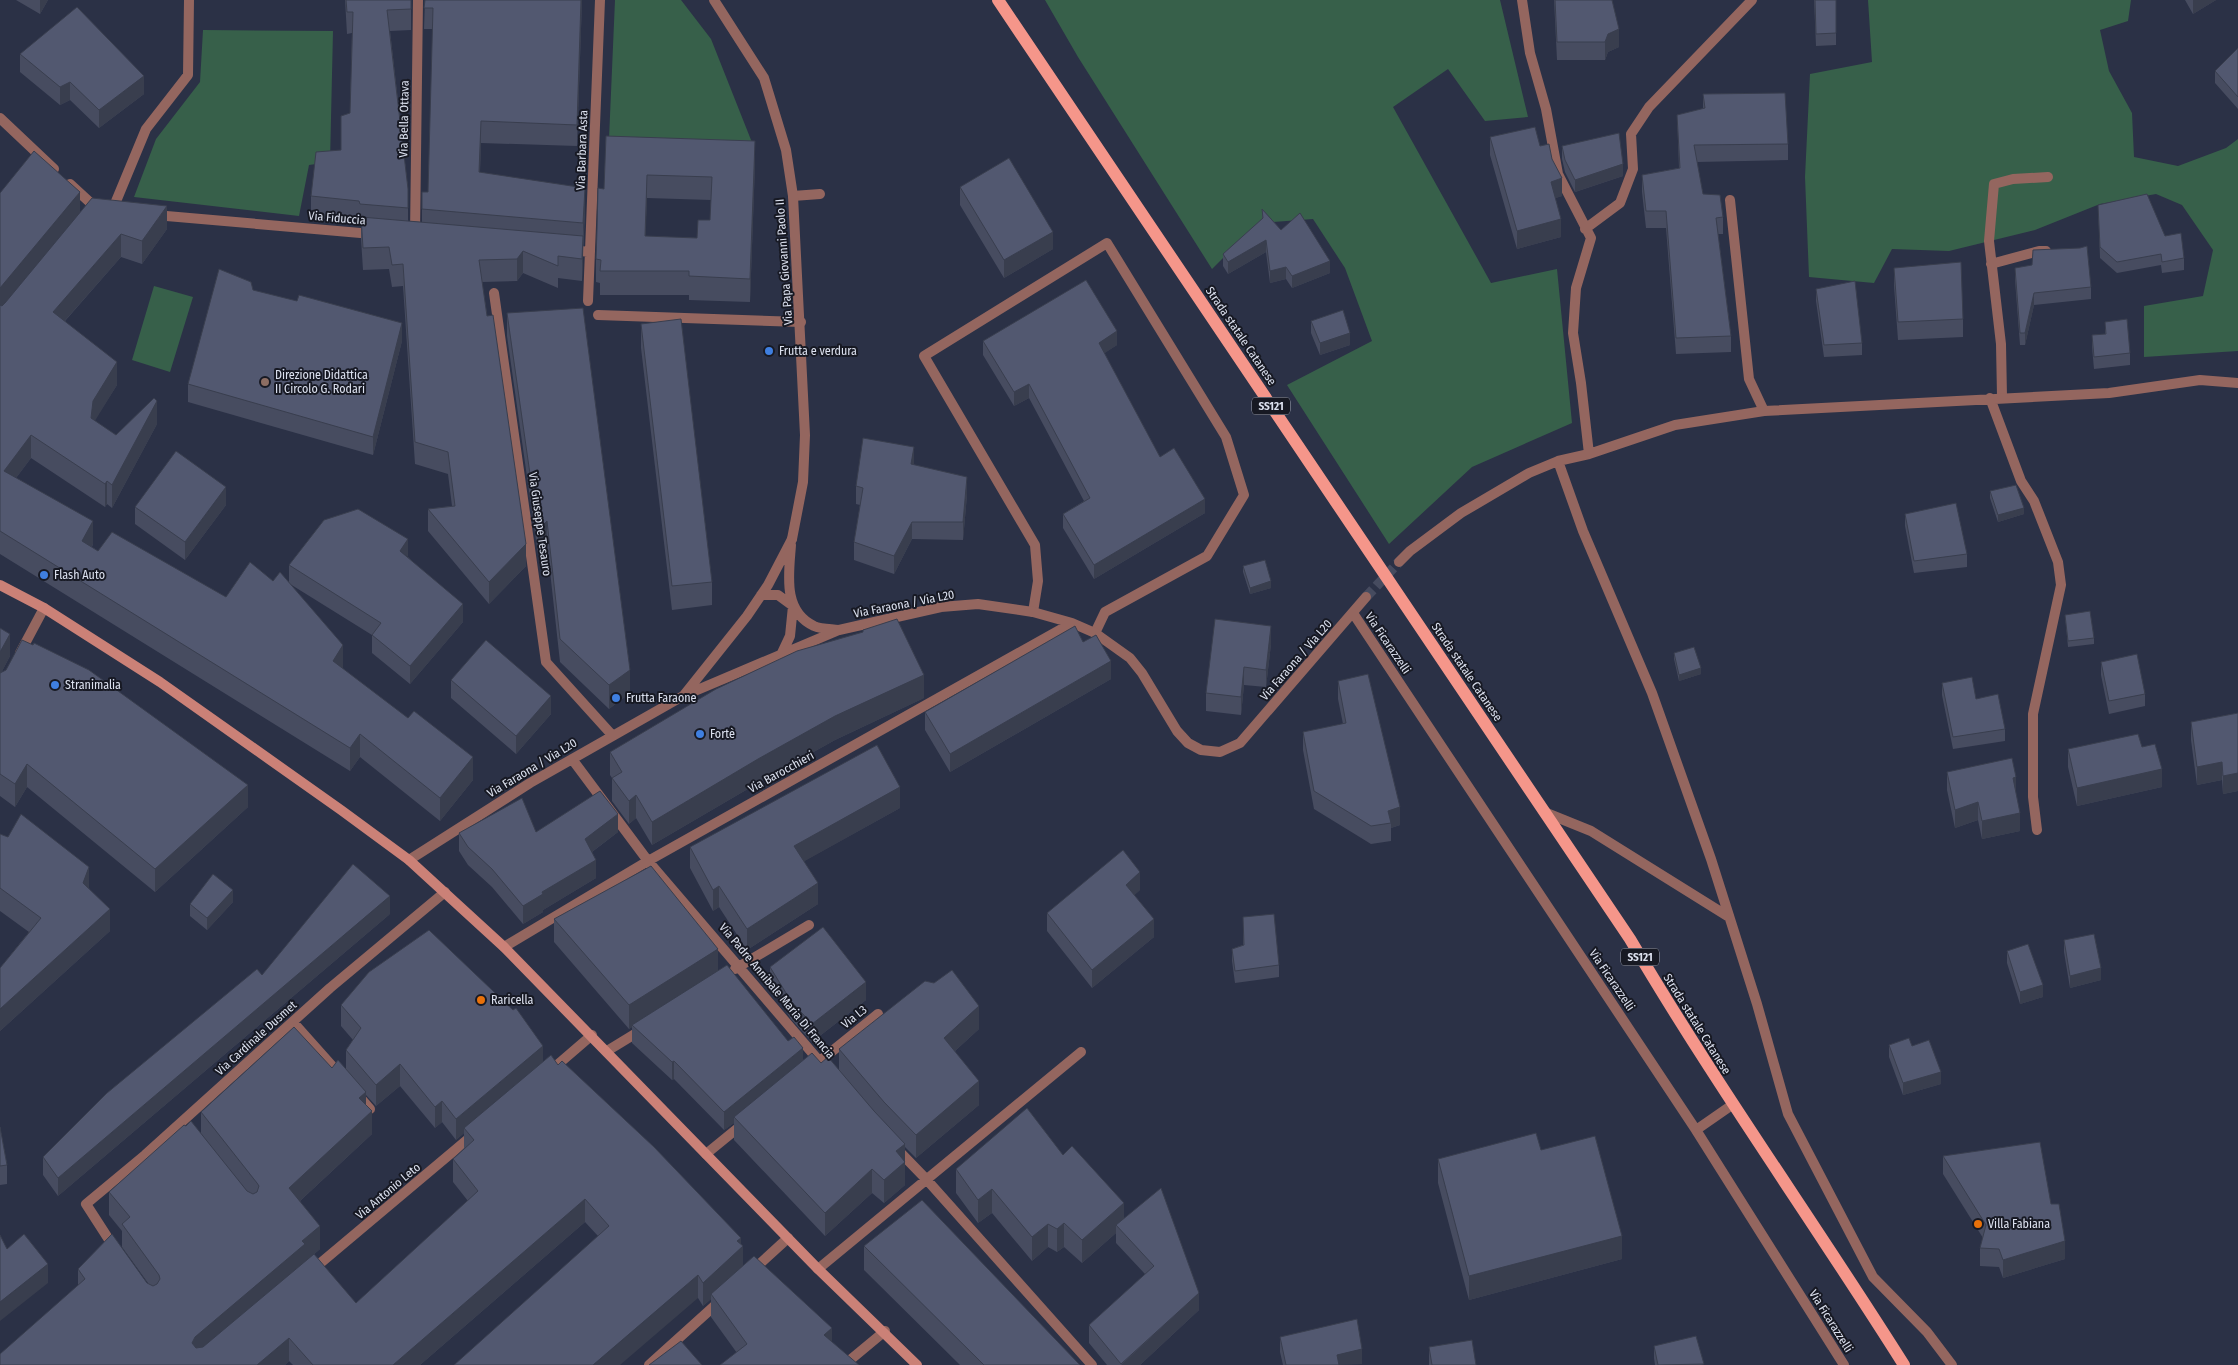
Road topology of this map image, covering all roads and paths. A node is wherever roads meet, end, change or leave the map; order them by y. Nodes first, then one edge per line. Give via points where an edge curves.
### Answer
1 (189, 0) edge
2 (418, 0) edge
3 (600, 0) edge
4 (714, 0) edge
5 (998, 0) edge
6 (1522, 0) edge
7 (1752, 0) edge
8 (0, 118) edge
9 (2048, 177) dead end
10 (820, 194) dead end
11 (793, 196) junction
12 (1730, 200) dead end
13 (141, 213) edge
14 (1586, 229) junction
15 (385, 235) edge
16 (415, 238) edge
17 (561, 249) edge
18 (590, 252) junction
19 (2056, 252) edge
20 (1991, 264) junction
21 (494, 293) dead end
22 (588, 301) dead end
23 (598, 315) dead end
24 (801, 322) junction
25 (2238, 383) edge
26 (2002, 397) junction
27 (1990, 398) junction
28 (1764, 410) junction
29 (1588, 454) junction
30 (1558, 461) junction
31 (792, 539) junction
32 (1399, 562) tunnel mouth
33 (0, 585) edge
34 (761, 595) junction
35 (1366, 597) tunnel mouth
36 (794, 606) junction
37 (44, 608) junction
38 (1033, 612) junction
39 (1353, 613) junction
40 (1072, 623) junction
41 (839, 630) junction
42 (1095, 633) junction
43 (782, 653) junction
44 (13, 664) edge
45 (683, 696) junction
46 (612, 735) junction
47 (572, 759) junction
48 (1544, 812) junction
49 (2037, 830) dead end
50 (409, 860) junction
51 (648, 860) junction
52 (445, 892) junction
53 (1729, 917) junction
54 (809, 925) dead end
55 (504, 947) junction
56 (738, 967) junction
57 (722, 977) edge
58 (878, 1014) dead end
59 (293, 1022) junction
60 (648, 1025) edge
61 (592, 1035) junction
62 (608, 1051) junction
63 (1081, 1052) dead end
64 (822, 1064) junction
65 (804, 1074) edge
66 (539, 1080) edge
67 (1732, 1105) junction
68 (370, 1109) edge
69 (752, 1117) edge
70 (479, 1130) edge
71 (1696, 1130) junction
72 (891, 1143) edge
73 (706, 1154) junction
74 (927, 1180) junction
75 (788, 1238) junction
76 (118, 1254) edge
77 (818, 1269) junction
78 (305, 1276) edge
79 (744, 1278) edge
80 (730, 1292) edge
81 (885, 1332) junction
82 (650, 1365) edge
83 (844, 1365) edge
84 (917, 1365) edge
85 (1092, 1365) edge
86 (1844, 1365) edge
87 (1904, 1365) edge
88 (1952, 1365) edge

1 - 8 street via 188,74 146,129 117,211 91,210 32,155
2 - 16 street, Via Bella Ottava
3 - 18 street, Via Barbara Asta
4 - 11 street, Via Papa Giovanni Paolo II via 764,78 786,150
5 - 48 main road, Strada statale Catanese / SS121
6 - 14 street via 1530,53 1546,109 1558,174
7 - 14 street via 1649,107 1631,134 1633,169 1620,203
9 - 20 street via 2013,179 1994,184 1989,241
10 - 11 street
11 - 24 street, Via Papa Giovanni Paolo II
12 - 28 street via 1749,379
13 - 15 street, Via Fiduccia
14 - 29 street via 1591,238 1576,288 1573,333
17 - 18 street
18 - 22 street, Via Barbara Asta
19 - 20 street via 2040,251
20 - 26 street via 2001,344
21 - 46 street, Via Giuseppe Tesauro via 546,662
23 - 24 street
24 - 31 street, Via Papa Giovanni Paolo II via 805,444 803,482
25 - 26 street via 2200,380 2108,392
26 - 27 street
27 - 28 street
27 - 49 street via 2021,481 2034,501 2058,562 2062,585 2033,714 2033,797
28 - 29 street via 1675,425
29 - 30 street
30 - 32 street via 1529,473 1461,513
30 - 53 street via 1583,530 1652,693
31 - 34 street
31 - 36 street via 788,585
33 - 37 main road
34 - 36 street via 778,595
34 - 45 street
35 - 39 street, Via Faraona / Via L20
36 - 41 street via 803,619 816,627
36 - 43 street via 790,636
37 - 44 street
37 - 50 main road via 160,682
38 - 40 street, Via Faraona / Via L20
38 - 41 street, Via Faraona / Via L20 via 978,604 942,607
38 - 42 street via 1038,581 1035,545 924,356 1107,243 1226,437 1244,495 1207,556 1105,612
39 - 42 street, Via Faraona / Via L20 via 1240,743 1220,752 1201,750 1188,743 1130,658
39 - 71 street, Via Ficarazzelli
40 - 42 street, Via Faraona / Via L20
40 - 51 street, Via Barocchieri
41 - 43 street, Via Faraona / Via L20
43 - 45 street, Via Faraona / Via L20
45 - 46 street, Via Faraona / Via L20
46 - 47 street, Via Faraona / Via L20
47 - 50 street, Via Faraona / Via L20 via 530,782
47 - 51 street, Via Padre Annibale Maria Di Francia
48 - 53 street via 1591,830
48 - 67 main road, Strada statale Catanese / SS121 via 1630,939
50 - 52 main road
51 - 55 street, Via Barocchieri
51 - 56 street, Via Padre Annibale Maria Di Francia
52 - 55 main road
52 - 59 street, Via Cardinale Dusmet
53 - 88 street via 1788,1114 1874,1277 1927,1332
54 - 56 street
55 - 61 main road
56 - 57 street
56 - 64 street, Via Padre Annibale Maria Di Francia
58 - 64 street, Via L3
59 - 68 street
59 - 76 street, Via Cardinale Dusmet via 185,1126 86,1204
60 - 62 street
61 - 62 main road
61 - 66 street
62 - 73 main road
63 - 74 street
64 - 65 street, Via L3
67 - 71 street
67 - 87 main road, Strada statale Catanese / SS121
69 - 73 street
70 - 78 street, Via Antonio Leto
71 - 86 street, Via Ficarazzelli
72 - 74 street
73 - 75 main road
74 - 77 street
74 - 85 street
75 - 77 main road
75 - 79 street
77 - 81 main road
80 - 82 street
81 - 83 street
81 - 84 main road

